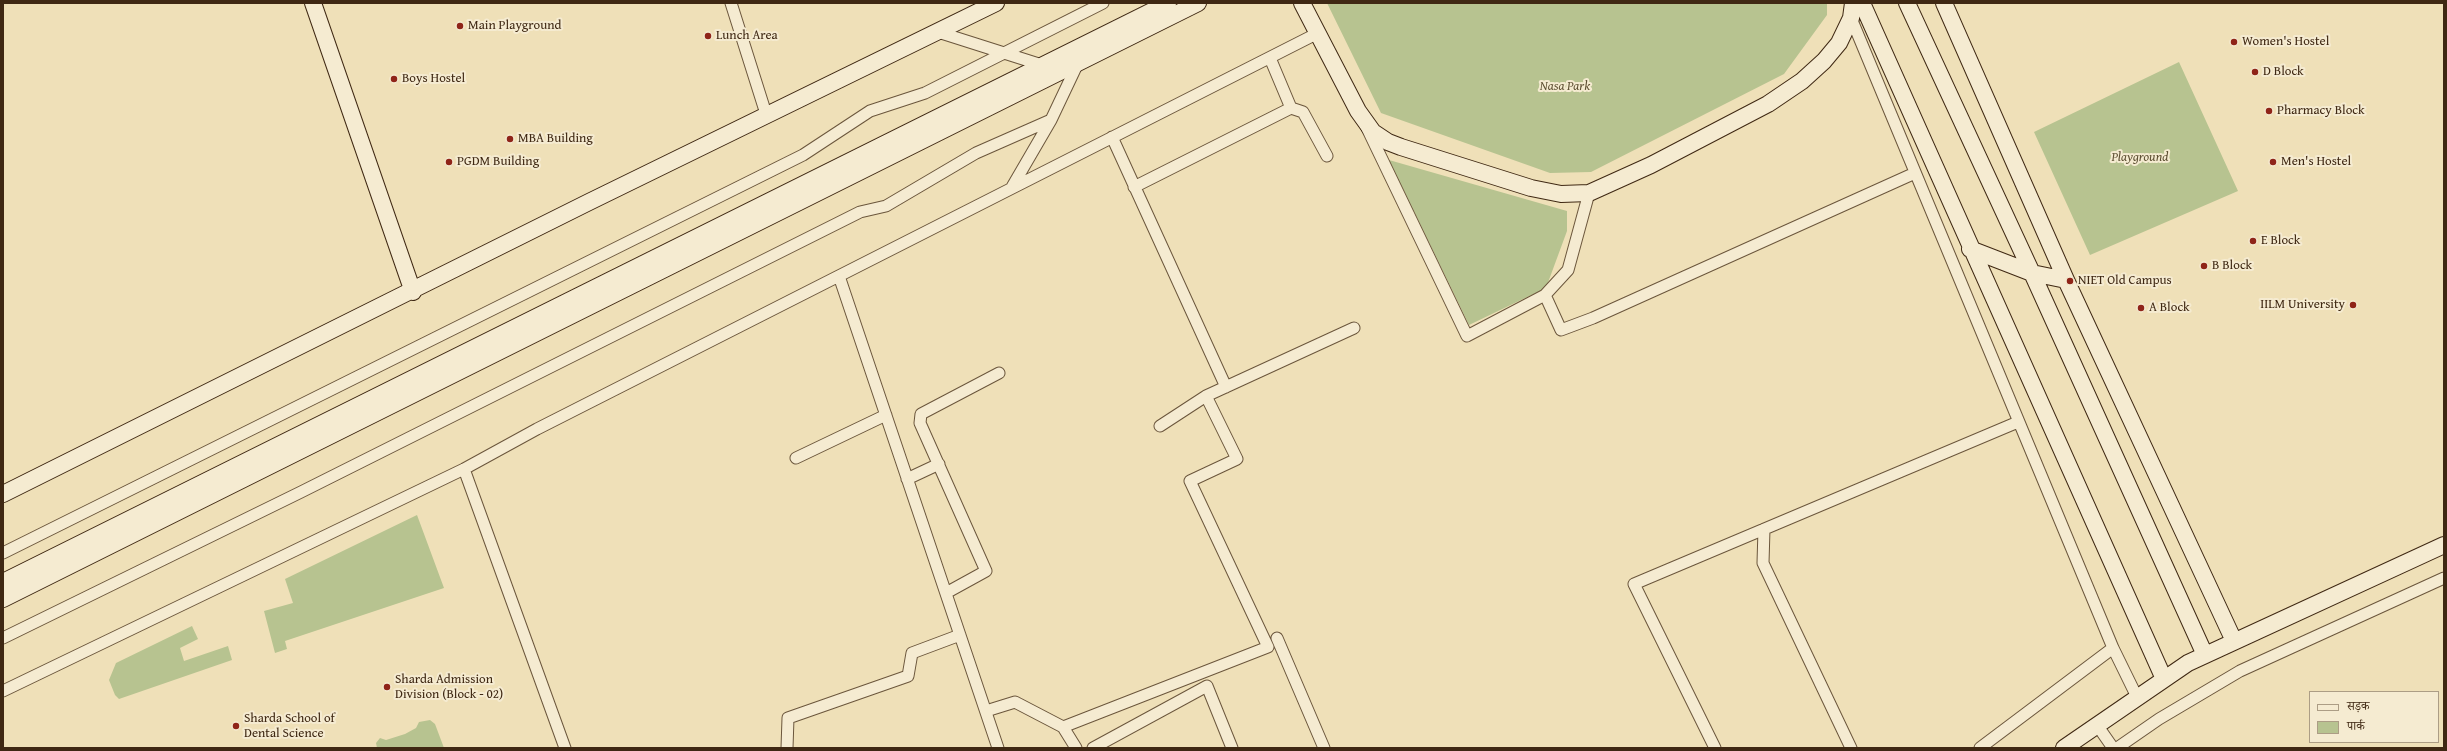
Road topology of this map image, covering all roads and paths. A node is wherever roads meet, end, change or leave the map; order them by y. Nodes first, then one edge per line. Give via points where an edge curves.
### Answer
1 (313, 3) edge
2 (731, 3) edge
3 (996, 3) edge
4 (1103, 3) edge
5 (1168, 3) edge
6 (1198, 3) edge
7 (1302, 3) edge
8 (1862, 3) edge
9 (1907, 3) edge
10 (1944, 3) edge
11 (1852, 11) edge
12 (938, 32) junction
13 (1318, 33) junction
14 (1004, 53) junction
15 (1270, 58) junction
16 (1078, 63) junction
17 (1045, 66) junction
18 (1291, 108) junction
19 (1358, 112) junction
20 (767, 116) junction
21 (1051, 120) junction
22 (1112, 137) junction
23 (1327, 156) dead end
24 (1915, 173) junction
25 (1012, 187) junction
26 (1134, 187) junction
27 (1589, 193) junction
28 (1970, 249) junction
29 (2032, 273) junction
30 (839, 276) junction
31 (2066, 280) junction
32 (413, 292) junction
33 (1545, 296) junction
34 (1354, 328) dead end
35 (999, 373) dead end
36 (1226, 387) junction
37 (1206, 396) junction
38 (886, 415) junction
39 (2018, 422) junction
40 (1160, 426) dead end
41 (796, 458) dead end
42 (939, 464) junction
43 (464, 469) junction
44 (907, 479) junction
45 (3, 494) edge
46 (1764, 529) junction
47 (2444, 544) edge
48 (3, 553) edge
49 (2444, 578) edge
50 (3, 582) edge
51 (946, 593) junction
52 (3, 599) edge
53 (960, 635) junction
54 (3, 638) edge
55 (1277, 638) dead end
56 (2234, 641) junction
57 (2112, 648) junction
58 (2204, 655) junction
59 (2164, 679) junction
60 (3, 691) edge
61 (2137, 697) junction
62 (986, 711) junction
63 (2097, 725) junction
64 (1063, 727) junction
65 (565, 748) edge
66 (787, 748) edge
67 (998, 748) edge
68 (1076, 748) edge
69 (1093, 748) edge
70 (1232, 748) edge
71 (1324, 748) edge
72 (1715, 748) edge
73 (1851, 748) edge
74 (1980, 748) edge
75 (2064, 748) edge
76 (2113, 748) edge
77 (2117, 748) edge

1 - 32 street
2 - 20 street
3 - 12 street
4 - 14 street
5 - 17 street
6 - 16 street
7 - 13 street
8 - 28 street
9 - 29 street
10 - 31 street
11 - 24 street
11 - 27 street via 1839,43 1802,81 1768,104 1652,165
12 - 14 street
12 - 20 street
13 - 15 street
13 - 19 street
14 - 17 street
14 - 48 street via 925,93 870,111 803,155
15 - 18 street
15 - 22 street
16 - 21 street
16 - 52 street
17 - 50 street
18 - 23 street via 1303,112
18 - 26 street
19 - 27 street via 1373,132 1401,147 1531,188 1561,194
19 - 33 street via 1467,336
20 - 32 street via 589,202
21 - 25 street
21 - 54 street via 976,153 886,206 860,212 308,489
22 - 25 street
22 - 26 street
24 - 33 street via 1562,330
24 - 39 street
25 - 30 street
26 - 36 street
27 - 33 street via 1568,270
28 - 29 street
28 - 59 street
29 - 31 street
29 - 58 street
30 - 38 street
30 - 43 street via 537,429
31 - 56 street
32 - 45 street
34 - 36 street
35 - 42 street via 921,414 920,424
36 - 37 street
37 - 40 street
37 - 64 street via 1237,459 1190,481 1268,646
38 - 41 street
38 - 44 street
39 - 46 street
39 - 57 street
42 - 44 street
42 - 51 street via 986,571
43 - 60 street
43 - 65 street
44 - 51 street
46 - 72 street via 1634,584
46 - 73 street via 1763,564
47 - 56 street
49 - 77 street via 2240,671
51 - 53 street
53 - 62 street
53 - 66 street via 912,653 908,676 788,718
55 - 71 street
56 - 58 street
57 - 61 street
57 - 74 street
58 - 59 street
59 - 61 street
61 - 63 street
62 - 64 street via 1015,702
62 - 67 street
63 - 75 street
63 - 76 street
64 - 68 street
69 - 70 street via 1207,686

